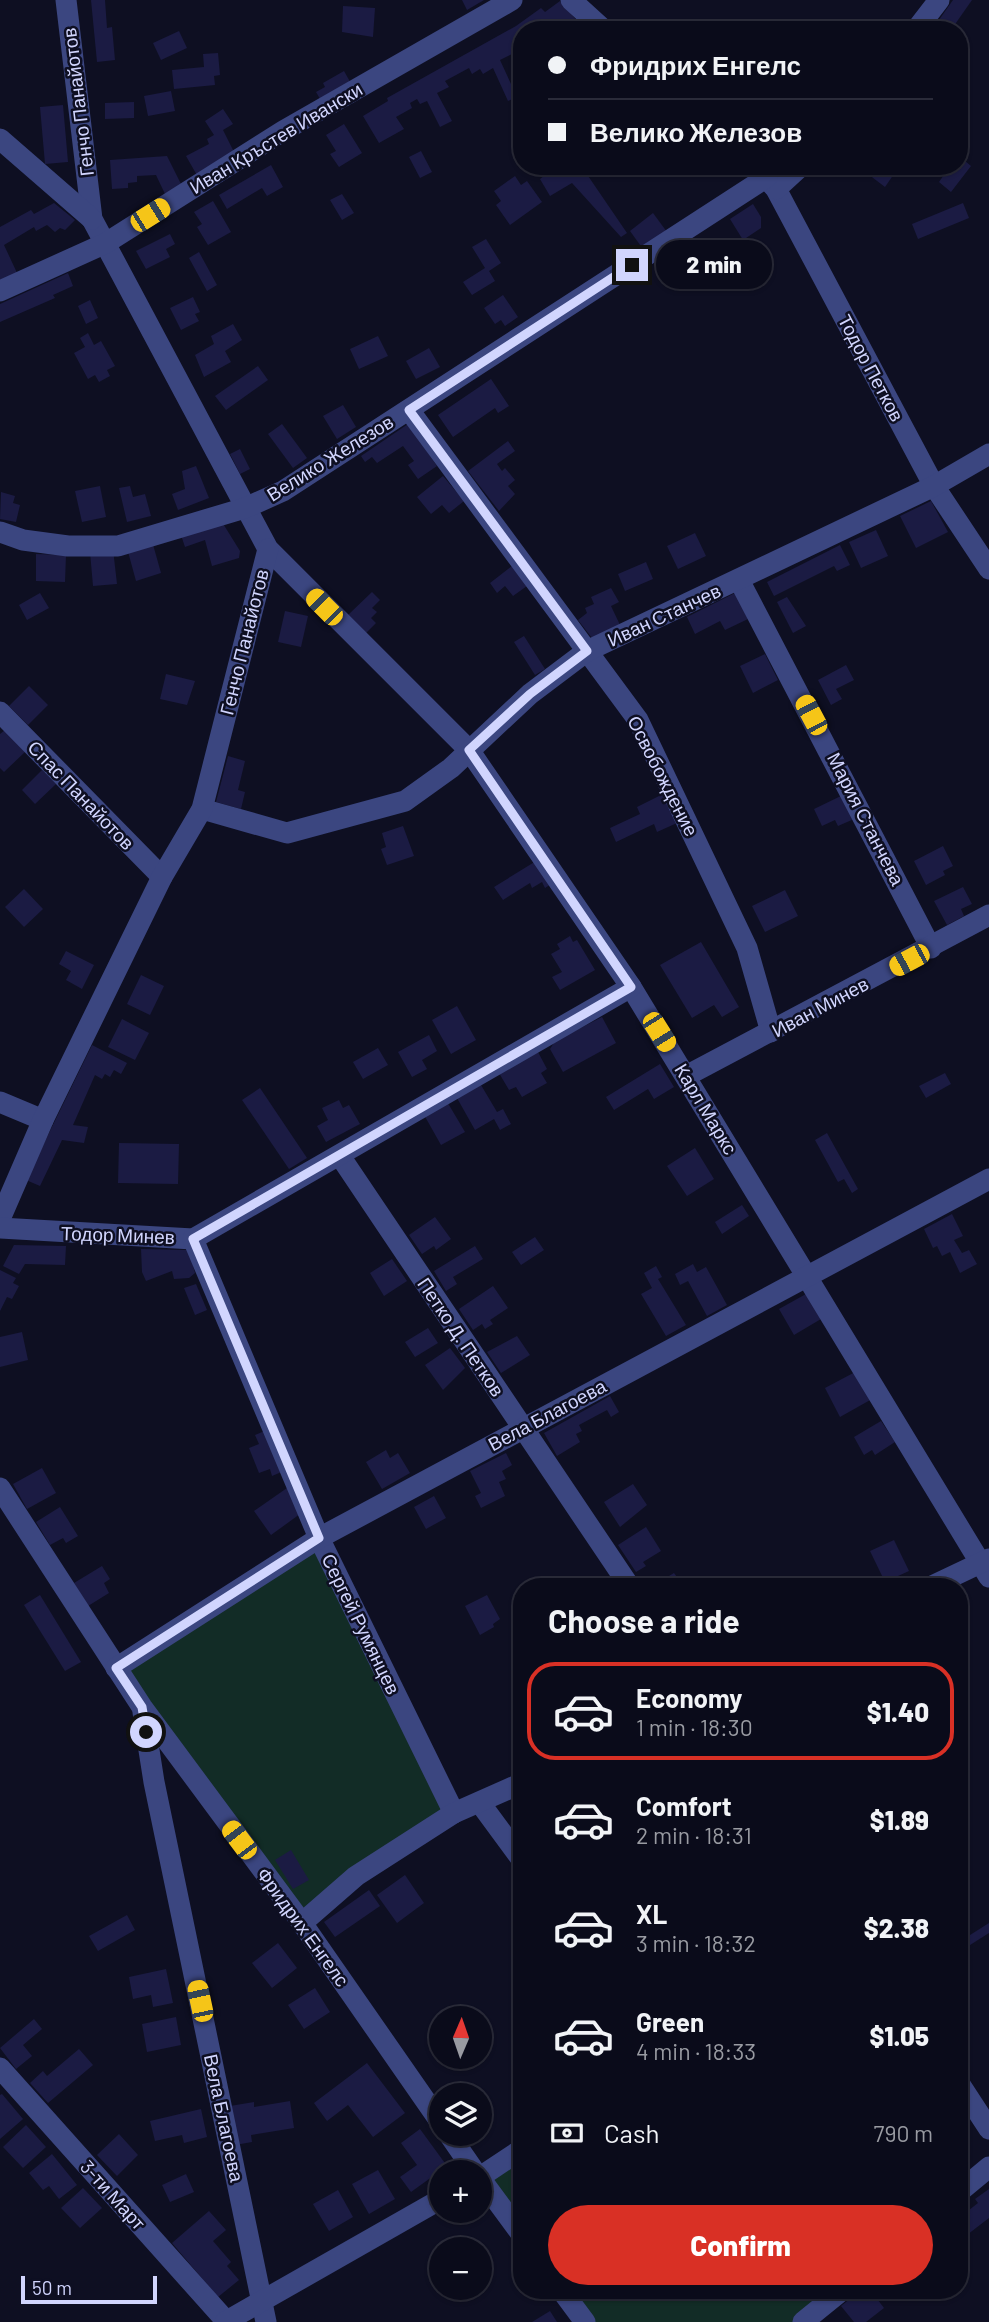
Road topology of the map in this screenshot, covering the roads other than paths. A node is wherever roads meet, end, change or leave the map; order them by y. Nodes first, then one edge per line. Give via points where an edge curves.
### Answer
1 (66, 0) edge
2 (512, 0) edge
3 (571, 0) edge
4 (939, 0) edge
5 (594, 21) edge
6 (923, 21) edge
7 (0, 139) edge
8 (766, 177) edge
9 (92, 219) junction
10 (106, 243) junction
11 (0, 291) edge
12 (409, 410) junction
13 (989, 454) edge
14 (934, 486) junction
15 (245, 509) junction
16 (0, 532) edge
17 (268, 549) junction
18 (989, 569) edge
19 (739, 580) junction
20 (587, 651) junction
21 (0, 712) edge
22 (469, 750) junction
23 (202, 809) junction
24 (162, 877) junction
25 (989, 915) edge
26 (932, 948) junction
27 (631, 987) junction
28 (771, 1032) junction
29 (686, 1076) junction
30 (0, 1102) edge
31 (43, 1120) junction
32 (341, 1156) junction
33 (989, 1179) edge
34 (0, 1219) edge
35 (0, 1228) edge
36 (193, 1239) junction
37 (808, 1275) junction
38 (522, 1428) junction
39 (0, 1488) edge
40 (319, 1538) junction
41 (986, 1566) edge
42 (624, 1578) edge
43 (954, 1578) edge
44 (116, 1668) junction
45 (142, 1707) junction
46 (192, 1777) junction
47 (154, 1782) junction
48 (513, 1787) edge
49 (480, 1803) junction
50 (454, 1812) junction
51 (513, 1848) edge
52 (302, 1923) junction
53 (0, 2068) edge
54 (968, 2097) edge
55 (429, 2106) edge
56 (989, 2129) edge
57 (513, 2155) edge
58 (989, 2167) edge
59 (492, 2170) edge
60 (968, 2184) edge
61 (492, 2194) edge
62 (429, 2207) edge
63 (513, 2223) edge
64 (568, 2299) edge
65 (831, 2299) edge
66 (264, 2312) edge
67 (226, 2322) edge
68 (585, 2322) edge
69 (803, 2322) edge

1 - 9 street, Генчо Панайотов
2 - 10 street, Иван Кръстев Ивански via 283,131
3 - 5 street
4 - 6 street
7 - 9 street
8 - 12 street, Велико Железов
8 - 14 street, Тодор Петков
9 - 10 street, Генчо Панайотов
10 - 11 street, Иван Кръстев Ивански
10 - 15 street, Генчо Панайотов
12 - 15 street, Велико Железов via 283,491
12 - 20 street, Освобождение
13 - 14 street, Иван Станчев
14 - 18 street, Тодор Петков
14 - 19 street, Иван Станчев
15 - 16 street, Велико Железов via 118,546 23,540
15 - 17 street, Генчо Панайотов
17 - 22 street, Карл Маркс
17 - 23 street, Генчо Панайотов
19 - 20 street, Иван Станчев
19 - 26 street, Мария Станчева
20 - 22 street, Иван Станчев via 530,694
20 - 28 street, Освобождение via 638,720 747,948
21 - 24 street, Спас Панайотов
22 - 23 street, Иван Станчев via 405,801 286,833
22 - 27 street, Карл Маркс
23 - 24 street, Генчо Панайотов
24 - 31 street, Генчо Панайотов
25 - 26 street, Иван Минев
26 - 28 street, Иван Минев
27 - 29 street, Карл Маркс
27 - 32 street, Тодор Минев
28 - 29 street, Иван Минев
29 - 37 street, Карл Маркс
30 - 31 street
31 - 34 street, Генчо Панайотов
32 - 36 street, Тодор Минев
32 - 38 street, Петко Д. Петков
33 - 37 street, Вела Благоева
35 - 36 street, Тодор Минев
36 - 40 street, Сергей Румянцев
37 - 38 street, Вела Благоева
37 - 41 street, Карл Маркс
38 - 40 street, Вела Благоева
38 - 42 street, Петко Д. Петков
39 - 44 street, Фридрих Енгелс
40 - 44 street, Вела Благоева
40 - 50 street, Сергей Румянцев
41 - 43 street
44 - 45 street, Фридрих Енгелс
45 - 46 street, Фридрих Енгелс
45 - 47 street, Вела Благоева
46 - 47 street
46 - 52 street, Фридрих Енгелс
47 - 66 street, Вела Благоева
48 - 49 street
49 - 50 street
49 - 51 street
50 - 52 street via 356,1876
52 - 55 street, Фридрих Енгелс
53 - 67 street, 3-ти Март
54 - 56 street
57 - 59 street
58 - 60 street
61 - 63 street
62 - 66 street
64 - 68 street
65 - 69 street
66 - 67 street

